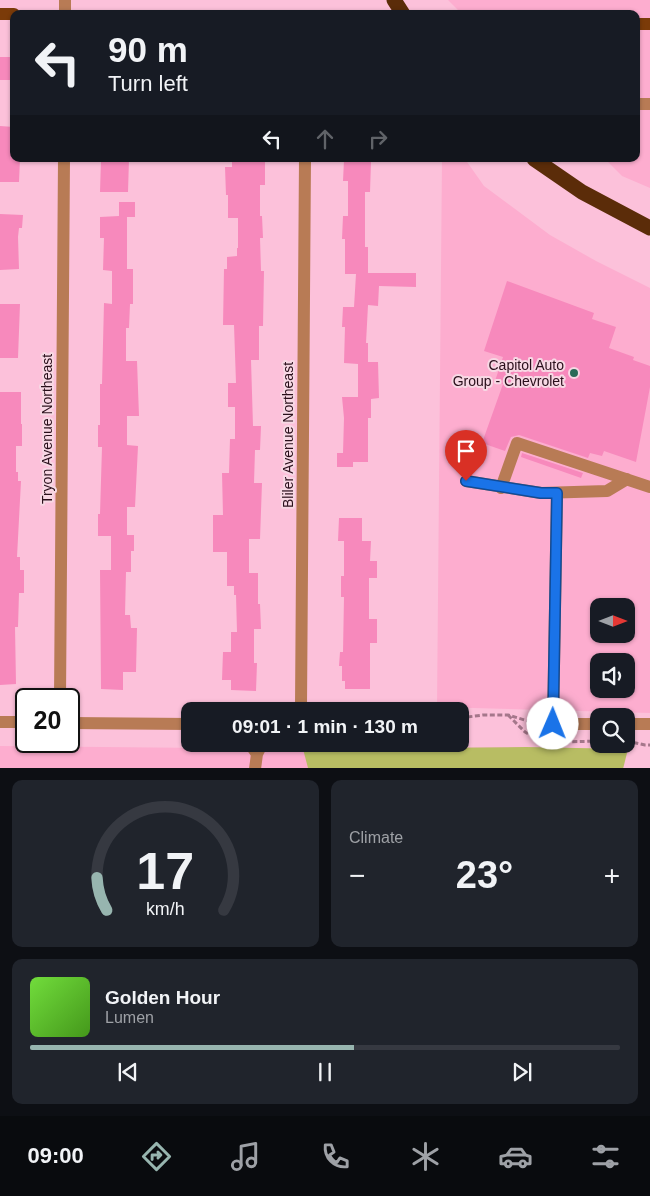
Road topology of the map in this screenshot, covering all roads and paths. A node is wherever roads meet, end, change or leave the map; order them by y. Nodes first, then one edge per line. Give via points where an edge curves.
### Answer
1 (64, 162) edge
2 (305, 162) edge
3 (538, 162) edge
4 (650, 228) edge
5 (627, 479) junction
6 (466, 481) dead end
7 (650, 487) edge
8 (501, 488) junction
9 (557, 493) junction
10 (60, 688) edge
11 (301, 702) edge
12 (469, 717) edge
13 (0, 722) edge
14 (15, 722) edge
15 (80, 722) edge
16 (181, 724) edge
17 (547, 724) junction
18 (590, 724) edge
19 (635, 724) edge
20 (650, 724) edge
21 (635, 743) edge
22 (650, 744) edge
23 (256, 752) edge
24 (256, 768) edge

1 - 10 street, Tryon Avenue Northeast
2 - 11 street, Bliler Avenue Northeast
3 - 4 highway via 582,192
5 - 7 street
5 - 8 street via 517,443
5 - 9 street via 607,491
6 - 8 street
8 - 9 street
9 - 17 street
12 - 17 path via 508,715
13 - 14 street
15 - 16 street
17 - 18 street
19 - 20 street
21 - 22 path
23 - 24 street

